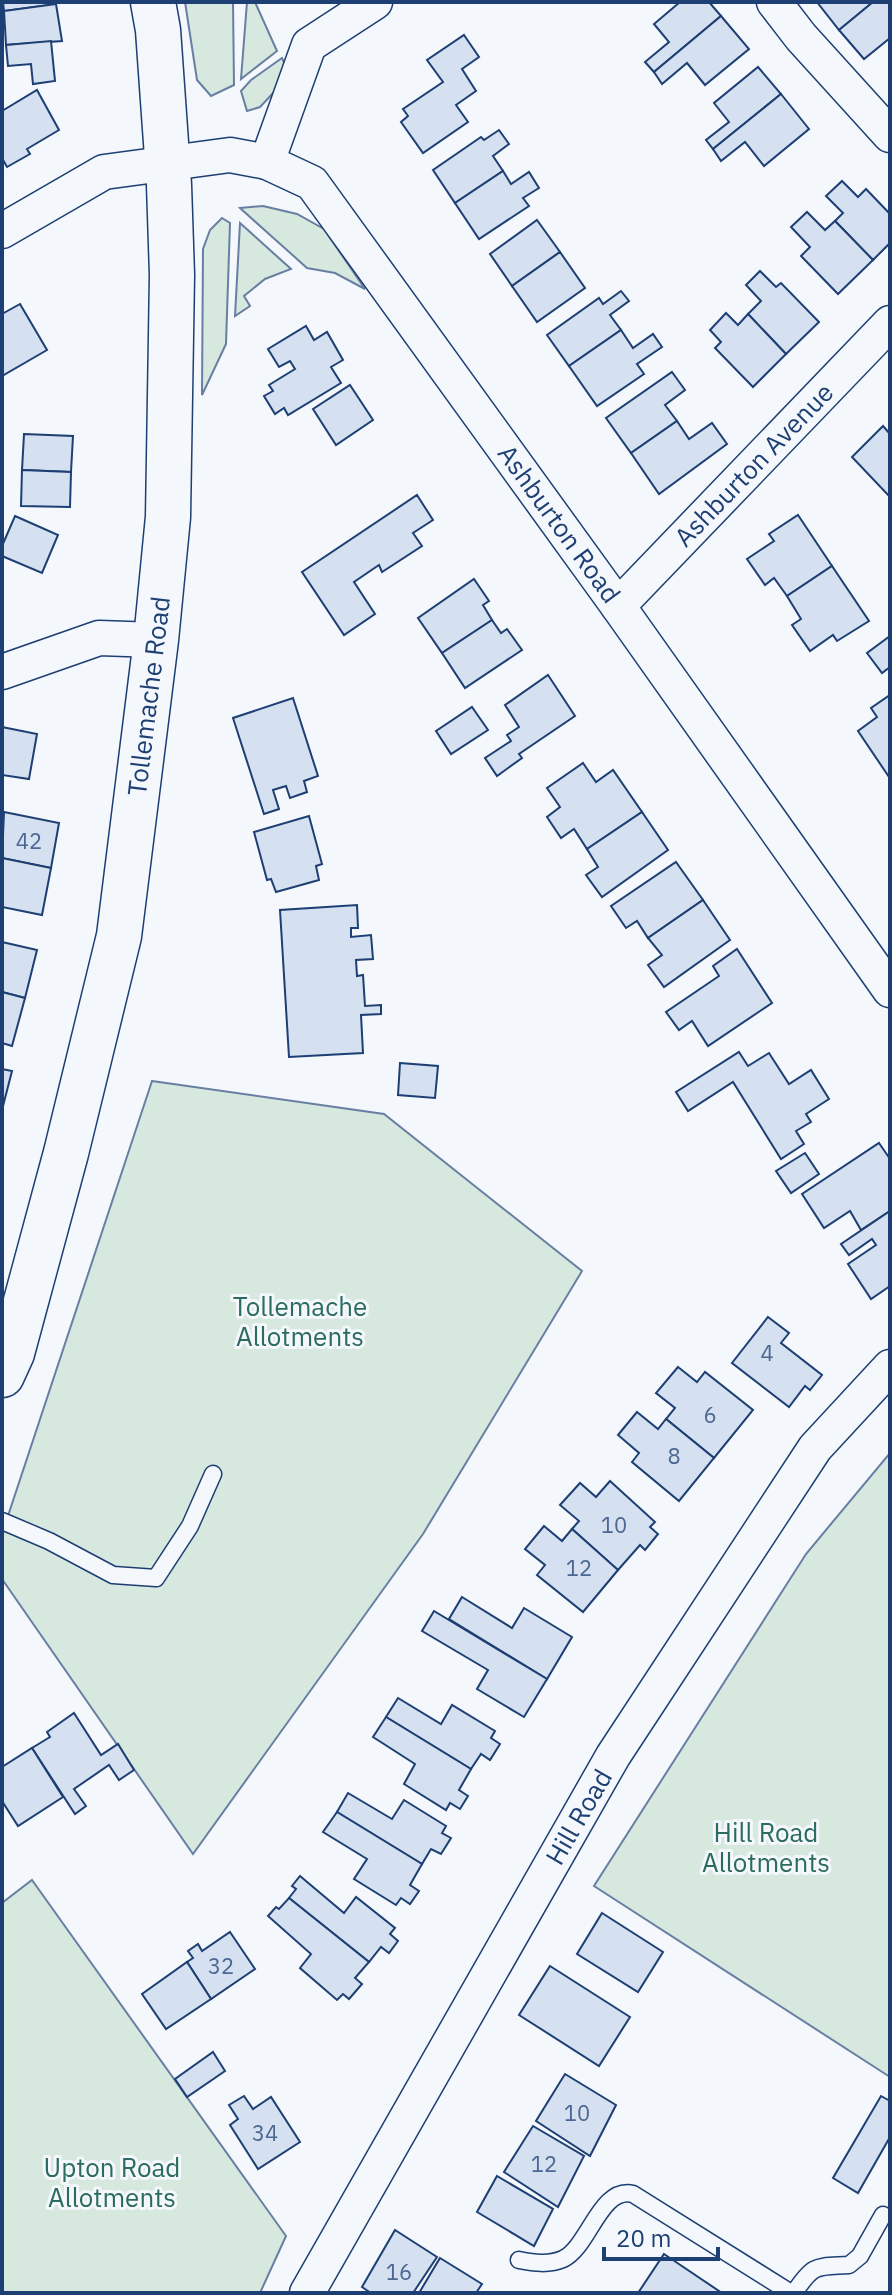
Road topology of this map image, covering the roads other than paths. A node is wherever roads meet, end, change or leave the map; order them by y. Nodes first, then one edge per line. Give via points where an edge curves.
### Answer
1 (153, 2) edge
2 (375, 2) edge
3 (774, 2) edge
4 (890, 135) edge
5 (267, 162) junction
6 (168, 164) junction
7 (2, 231) edge
8 (890, 323) edge
9 (618, 606) junction
10 (156, 640) junction
11 (2, 672) edge
12 (890, 990) edge
13 (5, 1359) edge
14 (890, 1367) edge
15 (213, 1474) dead end
16 (2, 1521) edge
17 (883, 2215) dead end
18 (519, 2260) dead end
19 (307, 2293) edge
20 (792, 2293) edge

1 - 6 street, Tollemache Road
2 - 5 street via 309,45
3 - 4 street
5 - 6 street, Ashburton Road via 230,155
5 - 9 street, Ashburton Road via 312,183
6 - 7 street, Ashburton Road via 104,172
6 - 10 street, Tollemache Road via 168,517
8 - 9 street, Ashburton Avenue
9 - 12 street, Ashburton Road
10 - 11 street via 99,638
10 - 13 street, Tollemache Road via 119,936 66,1153
14 - 19 street, Hill Road via 815,1448 613,1756
15 - 16 lane via 190,1526 156,1578 113,1575
17 - 20 lane via 860,2256 849,2265 814,2270
18 - 20 lane via 552,2263 573,2253 607,2204 624,2192

